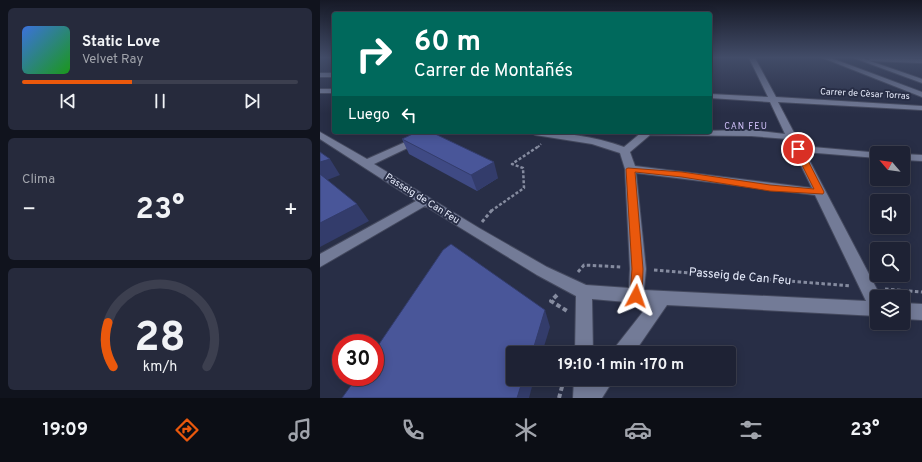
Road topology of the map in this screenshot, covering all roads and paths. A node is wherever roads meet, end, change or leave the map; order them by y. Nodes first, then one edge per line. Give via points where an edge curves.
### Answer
1 (762, 77) edge
2 (874, 77) edge
3 (910, 77) edge
4 (922, 81) edge
5 (320, 91) edge
6 (332, 91) edge
7 (922, 95) edge
8 (712, 96) edge
9 (773, 99) junction
10 (922, 108) edge
11 (712, 133) edge
12 (431, 134) edge
13 (552, 134) joint
14 (568, 134) edge
15 (646, 134) edge
16 (320, 135) edge
17 (792, 136) junction
18 (798, 149) junction
19 (625, 152) junction
20 (870, 154) edge
21 (910, 157) edge
22 (922, 158) edge
23 (365, 164) junction
24 (630, 169) junction
25 (820, 192) junction
26 (425, 201) junction
27 (474, 231) junction
28 (320, 260) edge
29 (638, 269) junction
30 (566, 284) junction
31 (868, 287) junction
32 (870, 291) edge
33 (584, 292) junction
34 (922, 292) edge
35 (636, 296) junction
36 (663, 298) junction
37 (551, 301) dead end
38 (870, 307) edge
39 (910, 311) edge
40 (922, 312) edge
41 (584, 346) edge
42 (628, 346) edge
43 (562, 386) edge
44 (584, 386) edge
45 (599, 386) edge
46 (559, 398) edge
47 (583, 398) edge
48 (590, 398) edge

1 - 9 street
2 - 7 street
3 - 4 street
5 - 6 street
8 - 9 street, Carrer de Cèsar Torras
9 - 10 street, Carrer de Cèsar Torras
9 - 17 street
11 - 17 street
12 - 23 street
13 - 14 street
13 - 27 path via 535,150 512,164 523,168 524,188 494,208
14 - 19 street via 608,144
15 - 19 street
16 - 23 street, Passeig de Can Feu
17 - 18 street
18 - 20 street
18 - 25 street
19 - 24 street
21 - 22 street
23 - 26 street, Passeig de Can Feu
24 - 25 street via 770,188
24 - 29 street
25 - 31 street
26 - 27 street, Passeig de Can Feu
26 - 28 street
27 - 30 street, Passeig de Can Feu
29 - 30 path, Passeig de Can Feu via 584,265
29 - 31 path, Passeig de Can Feu
29 - 35 street
30 - 33 street, Passeig de Can Feu
30 - 37 path, Passeig de Can Feu
31 - 32 street
31 - 34 path, Passeig de Can Feu
33 - 35 street, Passeig de Can Feu
33 - 41 street
35 - 36 street, Passeig de Can Feu
36 - 38 street, Passeig de Can Feu
36 - 42 street
39 - 40 street
43 - 46 path
44 - 47 street
45 - 48 street

